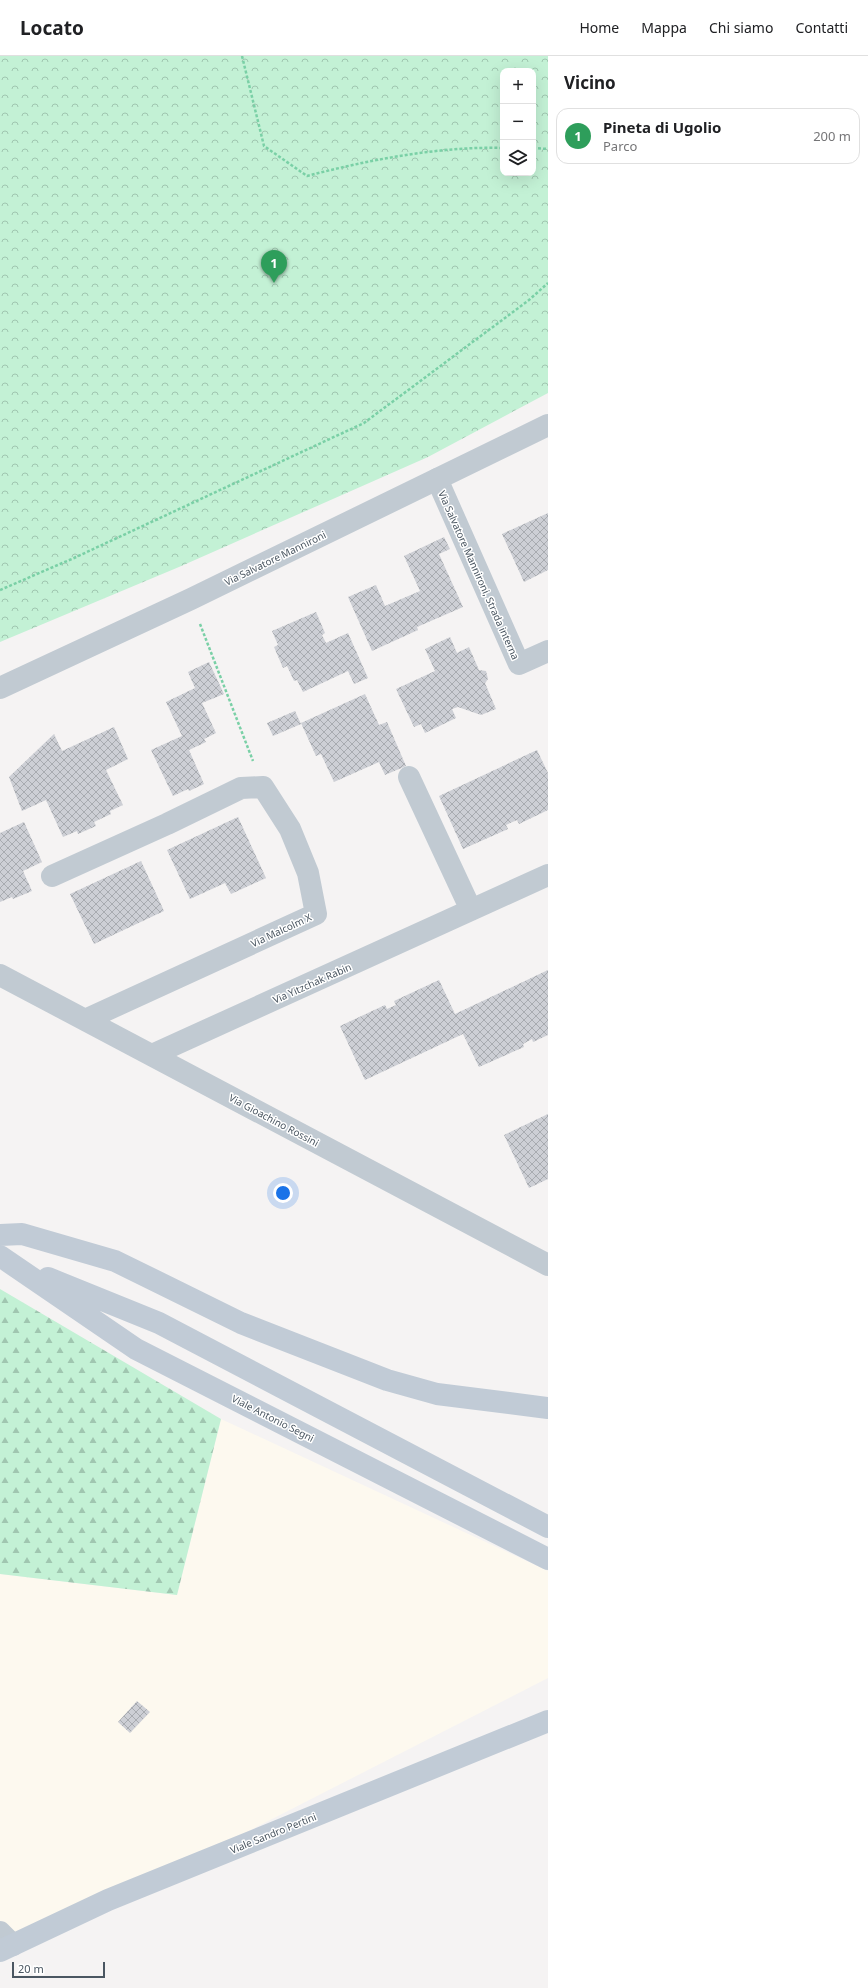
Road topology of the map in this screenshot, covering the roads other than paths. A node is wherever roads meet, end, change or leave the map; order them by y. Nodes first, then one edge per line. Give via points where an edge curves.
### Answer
1 (548, 425) edge
2 (437, 479) junction
3 (548, 651) edge
4 (0, 688) edge
5 (409, 777) dead end
6 (548, 875) edge
7 (52, 876) dead end
8 (471, 910) junction
9 (0, 975) edge
10 (85, 1020) junction
11 (152, 1056) junction
12 (0, 1235) edge
13 (4, 1258) edge
14 (548, 1265) edge
15 (548, 1408) edge
16 (548, 1527) edge
17 (548, 1559) edge
18 (548, 1721) edge
19 (4, 1943) edge

1 - 2 street, Via Salvatore Mannironi
2 - 3 street, Via Salvatore Mannironi, Strada interna via 519,664
2 - 4 street, Via Salvatore Mannironi via 191,599
5 - 8 street
6 - 8 street, Via Yitzchak Rabin
7 - 10 street, Via Malcolm X via 241,788 263,787 290,829 308,873 316,914
8 - 11 street, Via Yitzchak Rabin
9 - 10 street, Via Gioachino Rossini
10 - 11 street, Via Gioachino Rossini
11 - 14 street, Via Gioachino Rossini
12 - 15 main road via 22,1234 115,1261 241,1323 387,1380 437,1394
13 - 16 main road, Viale Antonio Segni via 159,1323
13 - 17 main road, Viale Antonio Segni via 136,1348
18 - 19 main road, Viale Sandro Pertini

